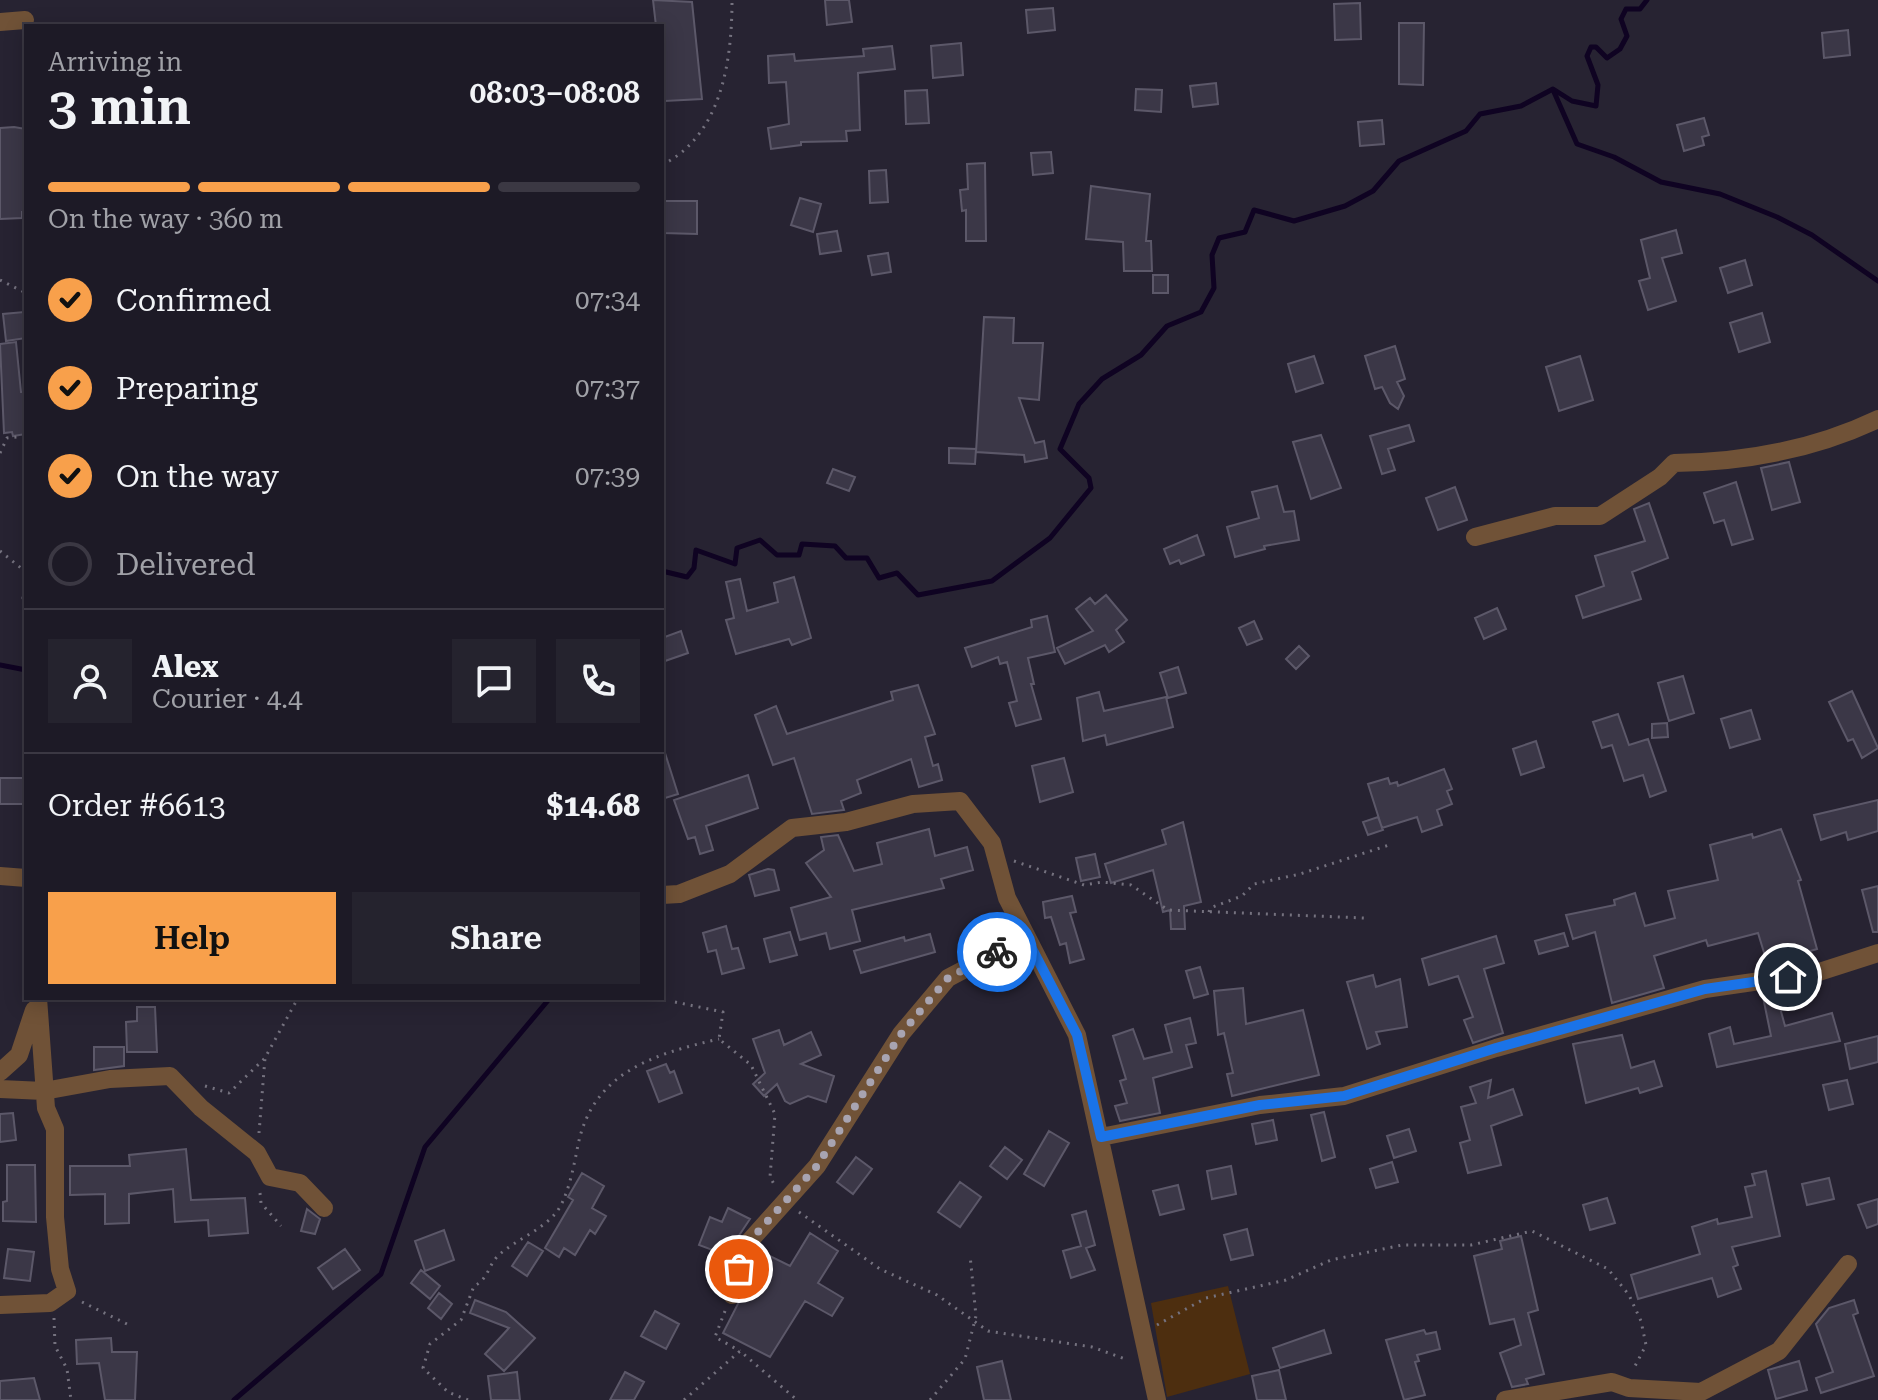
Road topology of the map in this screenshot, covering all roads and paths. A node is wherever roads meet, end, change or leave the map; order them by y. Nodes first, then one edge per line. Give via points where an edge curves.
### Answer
1 (732, 0) edge
2 (25, 20) dead end
3 (0, 22) edge
4 (664, 164) edge
5 (0, 280) edge
6 (24, 292) edge
7 (1878, 419) edge
8 (24, 436) edge
9 (0, 453) edge
10 (1475, 537) dead end
11 (0, 551) edge
12 (24, 570) edge
13 (1389, 845) dead end
14 (994, 850) junction
15 (0, 876) edge
16 (24, 878) edge
17 (664, 895) edge
18 (1209, 913) junction
19 (1364, 918) dead end
20 (1026, 937) junction
21 (1878, 953) edge
22 (37, 1000) edge
23 (38, 1000) edge
24 (297, 1000) edge
25 (719, 1039) dead end
26 (265, 1058) junction
27 (0, 1072) edge
28 (200, 1085) dead end
29 (0, 1089) edge
30 (44, 1091) junction
31 (1101, 1137) junction
32 (257, 1153) junction
33 (260, 1190) dead end
34 (324, 1208) dead end
35 (281, 1226) dead end
36 (970, 1255) dead end
37 (1848, 1264) dead end
38 (67, 1291) junction
39 (732, 1295) joint
40 (50, 1303) junction
41 (0, 1305) edge
42 (974, 1322) junction
43 (129, 1325) dead end
44 (1144, 1334) junction
45 (740, 1351) junction
46 (1151, 1368) junction
47 (1612, 1382) junction
48 (71, 1400) edge
49 (468, 1400) edge
50 (684, 1400) edge
51 (797, 1400) edge
52 (930, 1400) edge
53 (1157, 1400) edge
54 (1505, 1400) edge

1 - 4 path via 732,43 718,104 683,154
2 - 3 street
5 - 6 path
7 - 10 street via 1843,436 1770,455 1674,463 1600,516 1555,516
8 - 9 path via 7,438
11 - 12 path
13 - 18 path via 1254,884
14 - 17 street via 960,801 913,804 846,822 792,828 730,874
14 - 18 path via 1024,867 1084,885 1131,885 1168,910
14 - 20 street via 1007,898
15 - 16 street
18 - 19 path
20 - 31 street via 1077,1035
20 - 39 street via 948,978 910,1022 817,1166 747,1244
21 - 31 street via 1816,973 1705,989 1344,1096 1260,1105
22 - 27 street via 19,1055
23 - 30 street
24 - 26 path
25 - 49 path via 666,1051 611,1081 584,1117 574,1167 556,1213 497,1256 484,1281 474,1286 461,1320 430,1344 423,1368 448,1392
26 - 28 path via 229,1093
26 - 32 path
29 - 30 street
30 - 32 street via 110,1079 170,1076
30 - 38 street via 55,1129 55,1217
31 - 44 street
32 - 34 street via 270,1177 300,1183
33 - 35 path via 261,1203
36 - 42 path
37 - 47 street via 1779,1351 1701,1392 1629,1388
38 - 40 street
38 - 43 path
39 - 45 path via 715,1337
40 - 41 street
40 - 48 path via 55,1346 67,1369
42 - 46 path via 988,1331 1092,1347
42 - 52 path via 965,1359
44 - 46 street
44 - 47 path via 1206,1298 1286,1280 1331,1260 1402,1245 1471,1245 1532,1231 1608,1269 1629,1295 1646,1345 1640,1363
45 - 50 path
45 - 51 path
46 - 53 street
47 - 54 street

